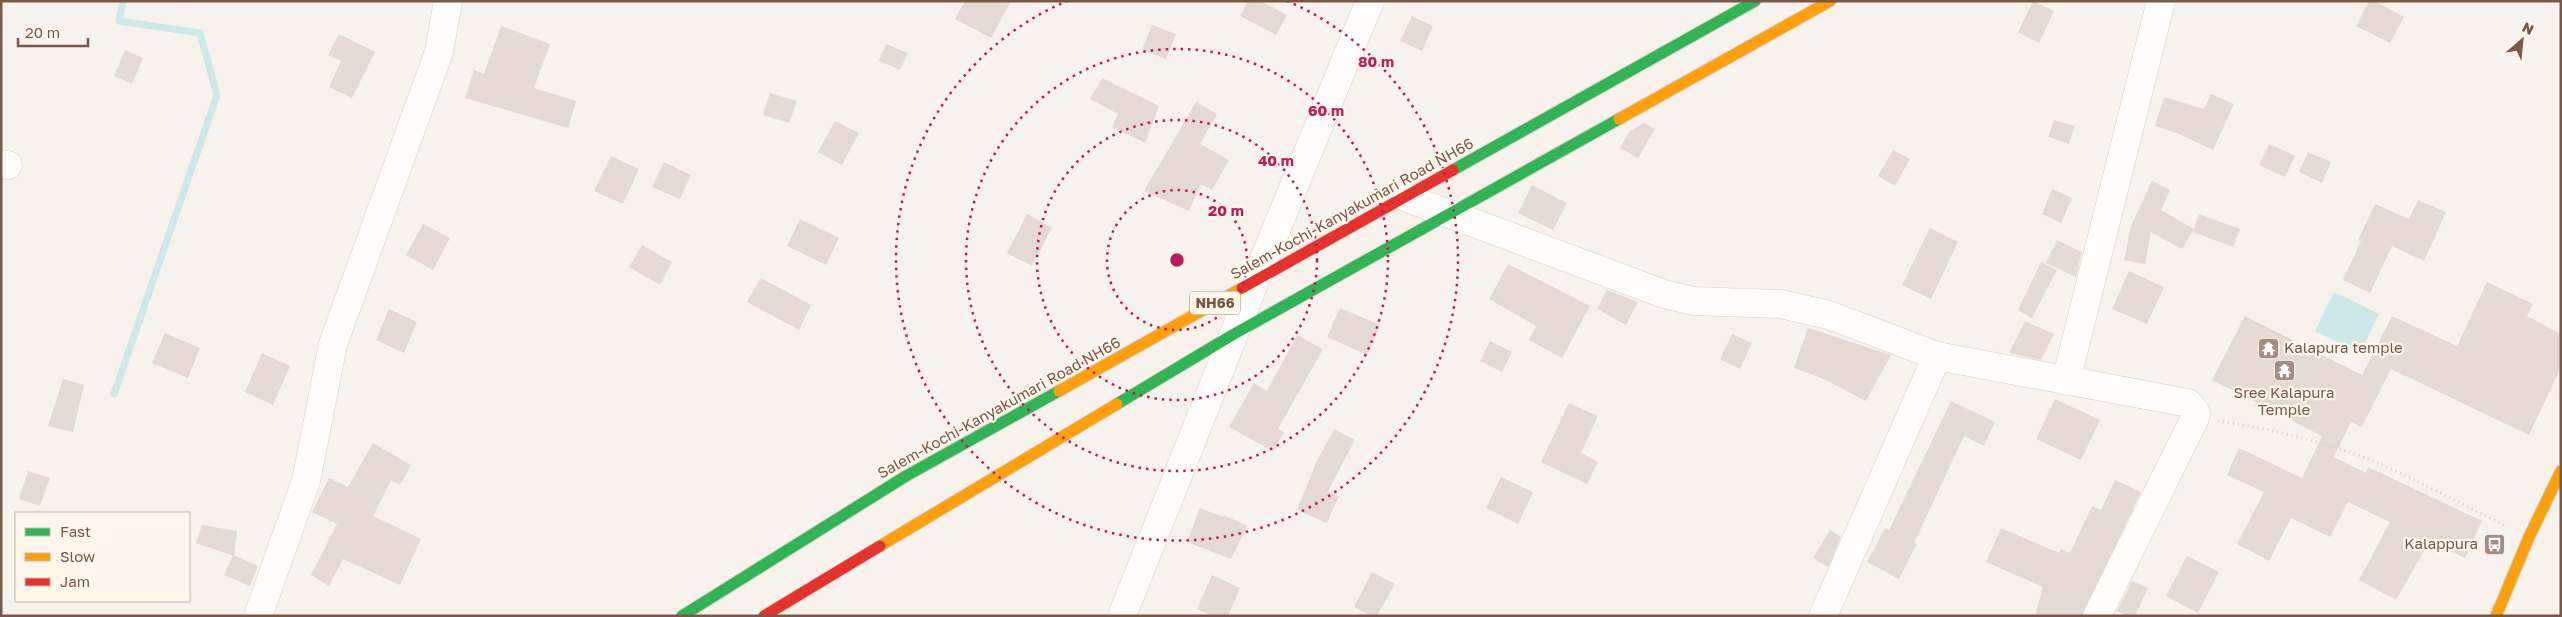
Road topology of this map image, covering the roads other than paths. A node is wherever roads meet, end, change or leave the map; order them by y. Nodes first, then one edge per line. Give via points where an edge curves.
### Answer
1 (448, 1) edge
2 (1370, 1) edge
3 (1755, 1) edge
4 (1830, 1) edge
5 (2161, 1) edge
6 (1407, 198) junction
7 (1450, 213) junction
8 (1254, 281) junction
9 (1234, 334) junction
10 (1937, 356) junction
11 (2066, 381) junction
12 (2561, 472) edge
13 (258, 616) edge
14 (682, 616) edge
15 (764, 616) edge
16 (1122, 616) edge
17 (1823, 616) edge
18 (2098, 616) edge
19 (2496, 616) edge

1 - 13 street via 439,52 333,344 306,481
2 - 8 street
3 - 6 main road, Salem-Kochi-Kanyakumari Road NH66 / NH66 via 1535,122
4 - 7 main road
5 - 11 street
6 - 7 street
6 - 8 main road, Salem-Kochi-Kanyakumari Road NH66 / NH66
7 - 9 main road
7 - 10 street via 1664,294 1693,301 1781,304 1820,313
8 - 9 street
8 - 14 main road, Salem-Kochi-Kanyakumari Road NH66 / NH66 via 906,476
9 - 15 main road
9 - 16 street
10 - 11 street
10 - 17 street
11 - 18 street via 2188,403 2196,413
12 - 19 main road

